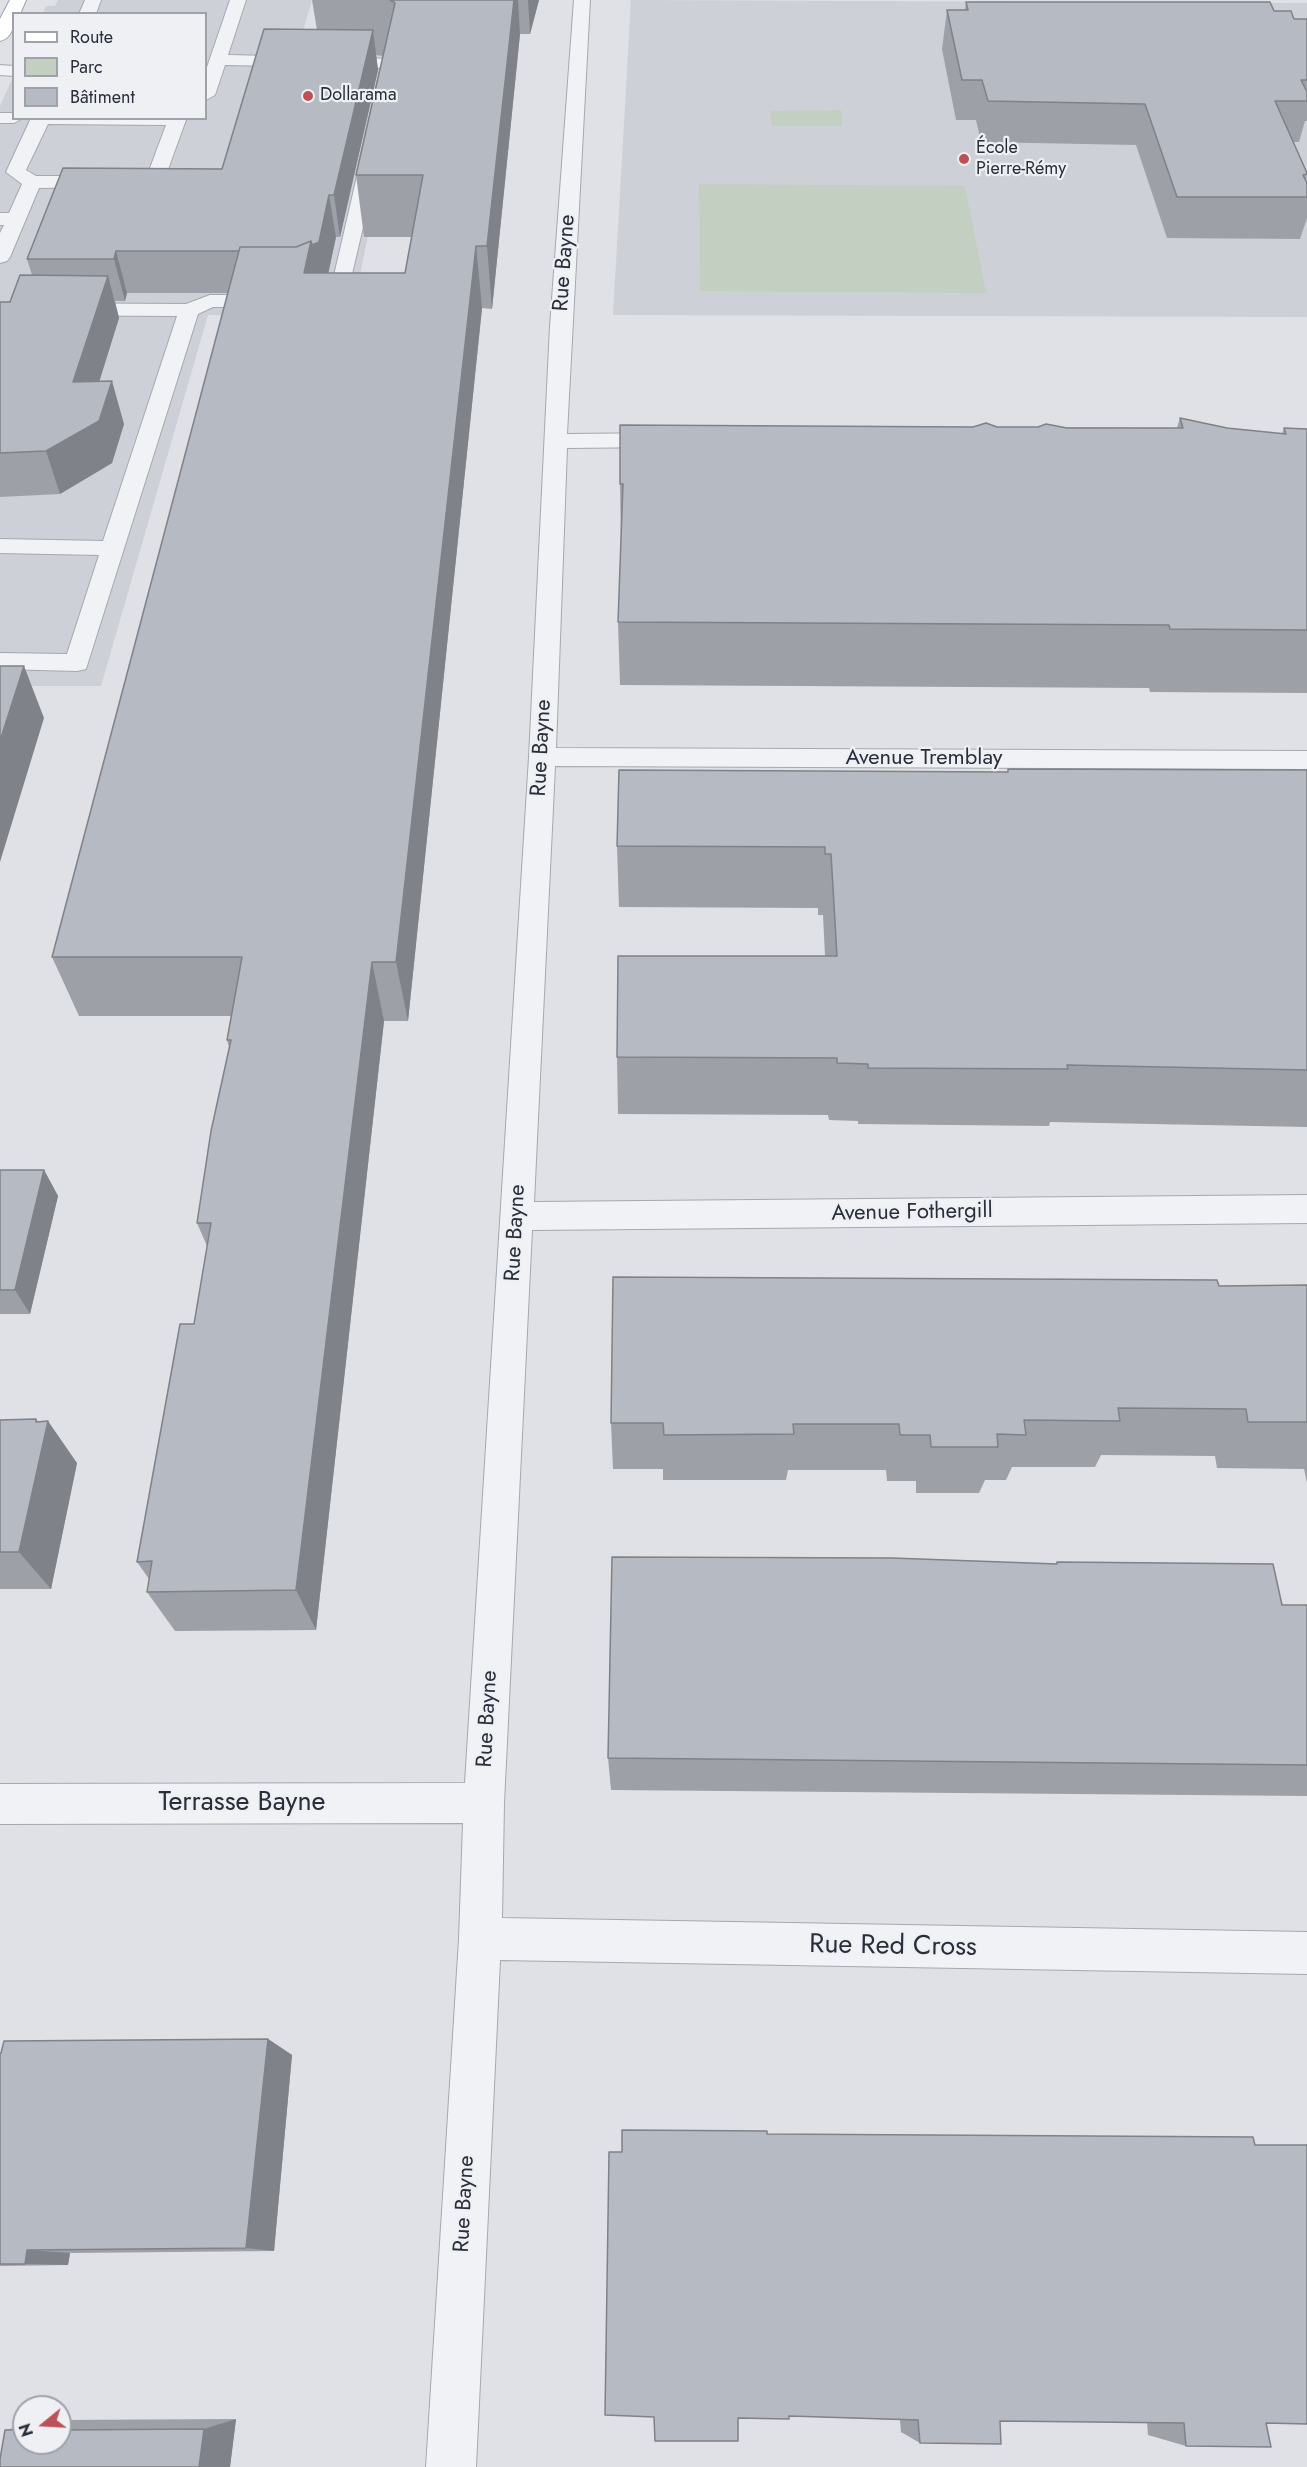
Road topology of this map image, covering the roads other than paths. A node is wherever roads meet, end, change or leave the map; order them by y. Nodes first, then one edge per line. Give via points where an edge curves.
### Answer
1 (18, 0) edge
2 (238, 0) edge
3 (582, 0) edge
4 (0, 36) edge
5 (217, 60) junction
6 (207, 92) edge
7 (378, 119) edge
8 (39, 120) edge
9 (179, 120) edge
10 (374, 142) edge
11 (32, 182) junction
12 (8, 219) edge
13 (0, 257) edge
14 (0, 309) edge
15 (189, 310) junction
16 (684, 440) edge
17 (557, 441) junction
18 (0, 546) edge
19 (114, 548) junction
20 (0, 662) edge
21 (542, 757) junction
22 (1307, 760) edge
23 (1307, 1209) edge
24 (518, 1216) junction
25 (484, 1803) junction
26 (0, 1804) edge
27 (480, 1939) junction
28 (1307, 1953) edge
29 (451, 2467) edge

1 - 4 main road
2 - 5 street
3 - 17 street, Rue Bayne
5 - 6 street
5 - 7 street via 391,63
8 - 11 street via 16,172
9 - 11 street via 155,182
10 - 15 street via 341,287 307,301 210,301
11 - 12 street
12 - 13 street
14 - 15 street
15 - 19 street
16 - 17 street
17 - 21 street, Rue Bayne
18 - 19 street
19 - 20 street via 77,663
21 - 22 street, Avenue Tremblay
21 - 24 street, Rue Bayne
23 - 24 street, Avenue Fothergill
24 - 25 street, Rue Bayne
25 - 26 street, Terrasse Bayne
25 - 27 street, Rue Bayne
27 - 28 street, Rue Red Cross
27 - 29 street, Rue Bayne

